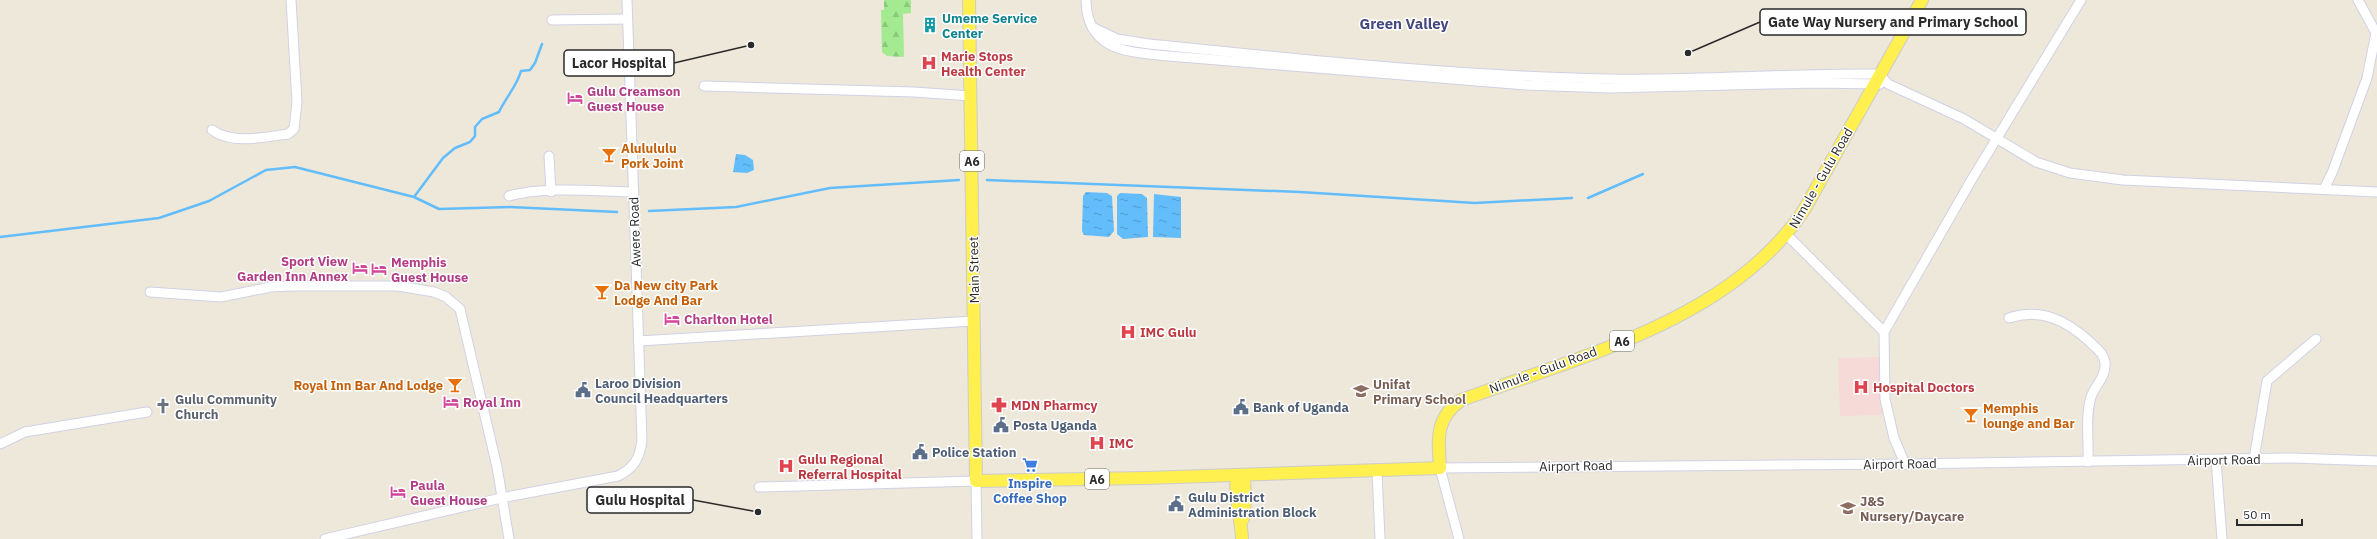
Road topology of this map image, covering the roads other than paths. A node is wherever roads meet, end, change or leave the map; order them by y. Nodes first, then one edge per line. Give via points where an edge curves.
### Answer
1 (291, 0) edge
2 (627, 0) edge
3 (969, 0) edge
4 (1086, 0) edge
5 (1922, 0) edge
6 (2081, 0) edge
7 (2358, 0) edge
8 (627, 19) junction
9 (552, 20) dead end
10 (2376, 29) edge
11 (2374, 67) edge
12 (1877, 79) junction
13 (704, 86) dead end
14 (971, 96) junction
15 (212, 130) dead end
16 (1998, 138) junction
17 (549, 156) dead end
18 (2324, 189) junction
19 (551, 192) junction
20 (634, 192) junction
21 (2377, 192) edge
22 (509, 196) dead end
23 (1787, 235) junction
24 (150, 292) dead end
25 (2009, 318) dead end
26 (974, 322) junction
27 (1884, 332) junction
28 (2316, 339) dead end
29 (638, 341) junction
30 (147, 412) dead end
31 (0, 444) edge
32 (2254, 459) junction
33 (2216, 460) junction
34 (2377, 460) edge
35 (2088, 462) junction
36 (1905, 464) junction
37 (1440, 468) junction
38 (1377, 471) junction
39 (1264, 474) junction
40 (1218, 475) junction
41 (1241, 475) junction
42 (976, 481) junction
43 (759, 487) dead end
44 (501, 498) junction
45 (1240, 499) junction
46 (325, 539) edge
47 (509, 539) edge
48 (977, 539) edge
49 (1242, 539) edge
50 (1380, 539) edge
51 (1459, 539) edge
52 (2222, 539) edge

1 - 15 street via 298,102 294,129 288,134 234,139 223,138
2 - 8 street, Awere Road
3 - 14 main road, Main Street / A6
4 - 12 street via 1087,16 1092,27 1118,39 1465,76 1608,79 1810,74
5 - 12 main road, Nimule - Gulu Road / A6
6 - 16 street
7 - 10 street
8 - 9 street
8 - 20 street, Awere Road
10 - 11 street
11 - 18 street
12 - 16 street via 1926,100
12 - 23 main road, Nimule - Gulu Road / A6 via 1804,210
13 - 14 street
14 - 26 main road, Main Street / A6
16 - 18 street via 2036,162 2100,178
16 - 27 street
17 - 19 street
18 - 21 street
19 - 20 street
19 - 22 street
20 - 29 street, Awere Road
23 - 27 street
23 - 37 main road, Nimule - Gulu Road / A6 via 1756,266 1672,320 1628,339 1461,400 1444,415 1440,427
24 - 44 street via 221,297 271,287 362,285 398,286 434,292 446,297 460,309 497,468
25 - 35 street via 2020,314 2056,318 2075,329 2101,353 2106,366 2090,404
26 - 29 street
26 - 42 main road, Main Street / A6
27 - 36 street via 1885,399 1891,427
28 - 32 street via 2267,381
29 - 44 street, Awere Road via 642,440 641,453 636,463 618,476
30 - 31 street via 25,432
32 - 33 street, Airport Road
32 - 34 street, Airport Road
33 - 35 street, Airport Road
33 - 52 street
35 - 36 street, Airport Road
36 - 37 street, Airport Road
37 - 38 main road, A6
37 - 51 street
38 - 39 main road, A6
38 - 50 street
39 - 41 main road, A6
39 - 45 main road
40 - 41 main road, A6
40 - 42 main road, A6
40 - 45 main road
41 - 45 main road
42 - 43 street
42 - 48 street, Main Street
44 - 46 street
44 - 47 street
45 - 49 main road

